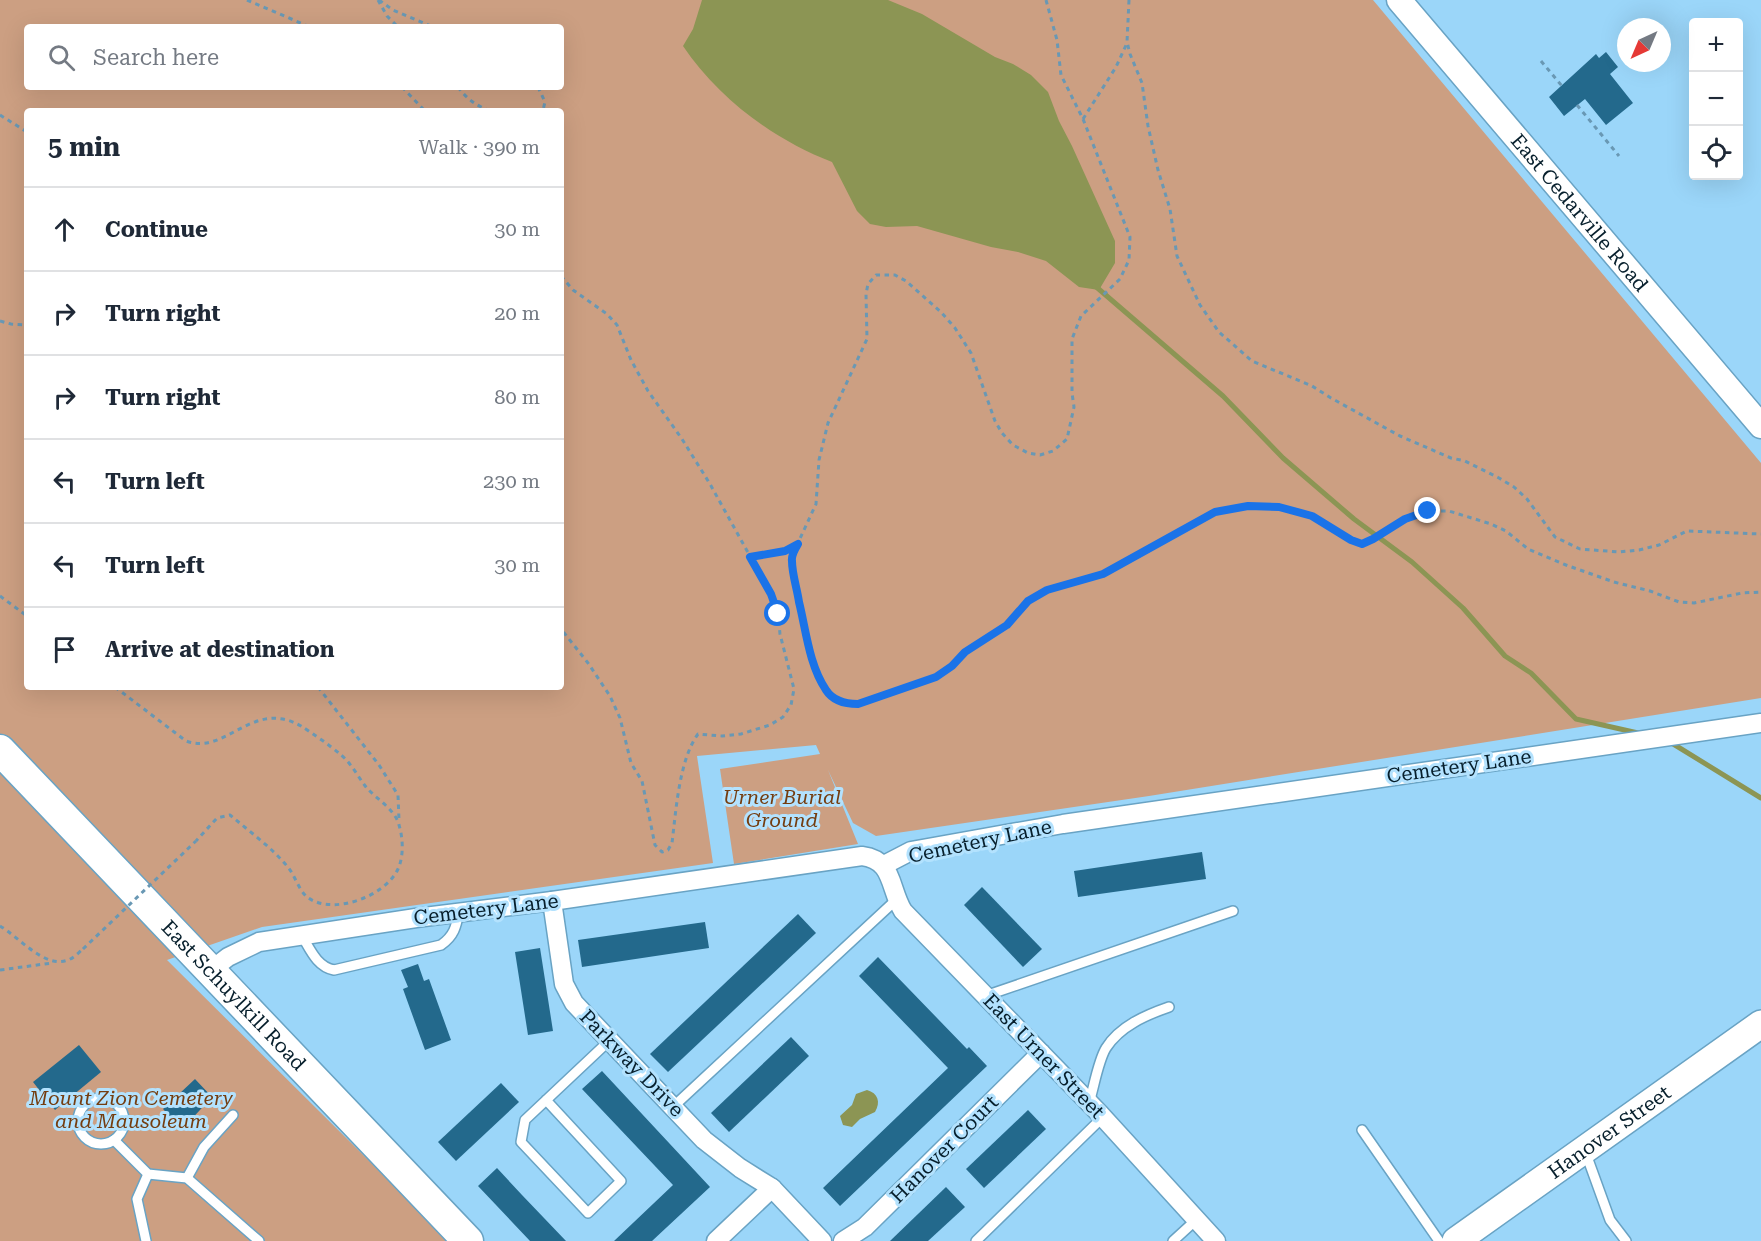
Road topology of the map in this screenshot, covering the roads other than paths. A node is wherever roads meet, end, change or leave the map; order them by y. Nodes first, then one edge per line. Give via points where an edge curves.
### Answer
1 (1399, 0) edge
2 (1761, 426) edge
3 (1761, 723) edge
4 (0, 750) edge
5 (884, 865) junction
6 (896, 900) junction
7 (552, 901) junction
8 (1233, 911) dead end
9 (459, 912) junction
10 (302, 936) junction
11 (210, 971) junction
12 (985, 996) junction
13 (1169, 1006) dead end
14 (1761, 1024) edge
15 (610, 1040) junction
16 (1041, 1053) junction
17 (546, 1100) junction
18 (1089, 1103) junction
19 (674, 1106) junction
20 (233, 1115) dead end
21 (1103, 1117) junction
22 (1362, 1130) dead end
23 (114, 1140) junction
24 (1584, 1150) junction
25 (148, 1174) junction
26 (187, 1178) junction
27 (772, 1188) junction
28 (1196, 1220) junction
29 (1469, 1235) edge
30 (146, 1241) edge
31 (259, 1241) edge
32 (468, 1241) edge
33 (716, 1241) edge
34 (822, 1241) edge
35 (843, 1241) edge
36 (976, 1241) edge
37 (1173, 1241) edge
38 (1216, 1241) edge
39 (1439, 1241) edge
40 (1626, 1241) edge

1 - 2 street, East Cedarville Road
3 - 5 street, Cemetery Lane via 1063,824 911,850
4 - 11 main road, East Schuylkill Road
5 - 6 street, East Urner Street
5 - 7 street, Cemetery Lane via 862,856
6 - 12 street, East Urner Street
6 - 19 lane
7 - 9 street, Cemetery Lane
7 - 15 street, Parkway Drive via 564,984 574,1003
8 - 12 lane
9 - 10 street, Cemetery Lane
9 - 10 lane via 456,929 441,945 334,970 318,962
10 - 11 street, Cemetery Lane via 259,942
11 - 32 main road, East Schuylkill Road
12 - 16 street, East Urner Street
13 - 18 lane via 1120,1032 1105,1049
14 - 24 main road, Hanover Street
15 - 17 lane
15 - 19 street, Parkway Drive
16 - 18 street, East Urner Street
16 - 35 street, Hanover Court via 865,1227
17 - 17 lane via 525,1120 521,1142 588,1213 621,1181
18 - 21 street, East Urner Street
19 - 27 street, Parkway Drive via 704,1140
20 - 26 lane via 204,1147
21 - 28 street, East Urner Street
21 - 36 lane
22 - 39 lane
23 - 23 lane via 124,1125 122,1110 111,1100 89,1102 80,1113 83,1135 95,1143
23 - 25 lane
24 - 29 main road, Hanover Street
24 - 40 lane via 1610,1220
25 - 26 lane
25 - 30 lane via 137,1199
26 - 31 lane
27 - 33 street
27 - 34 street
28 - 37 lane
28 - 38 street, East Urner Street

